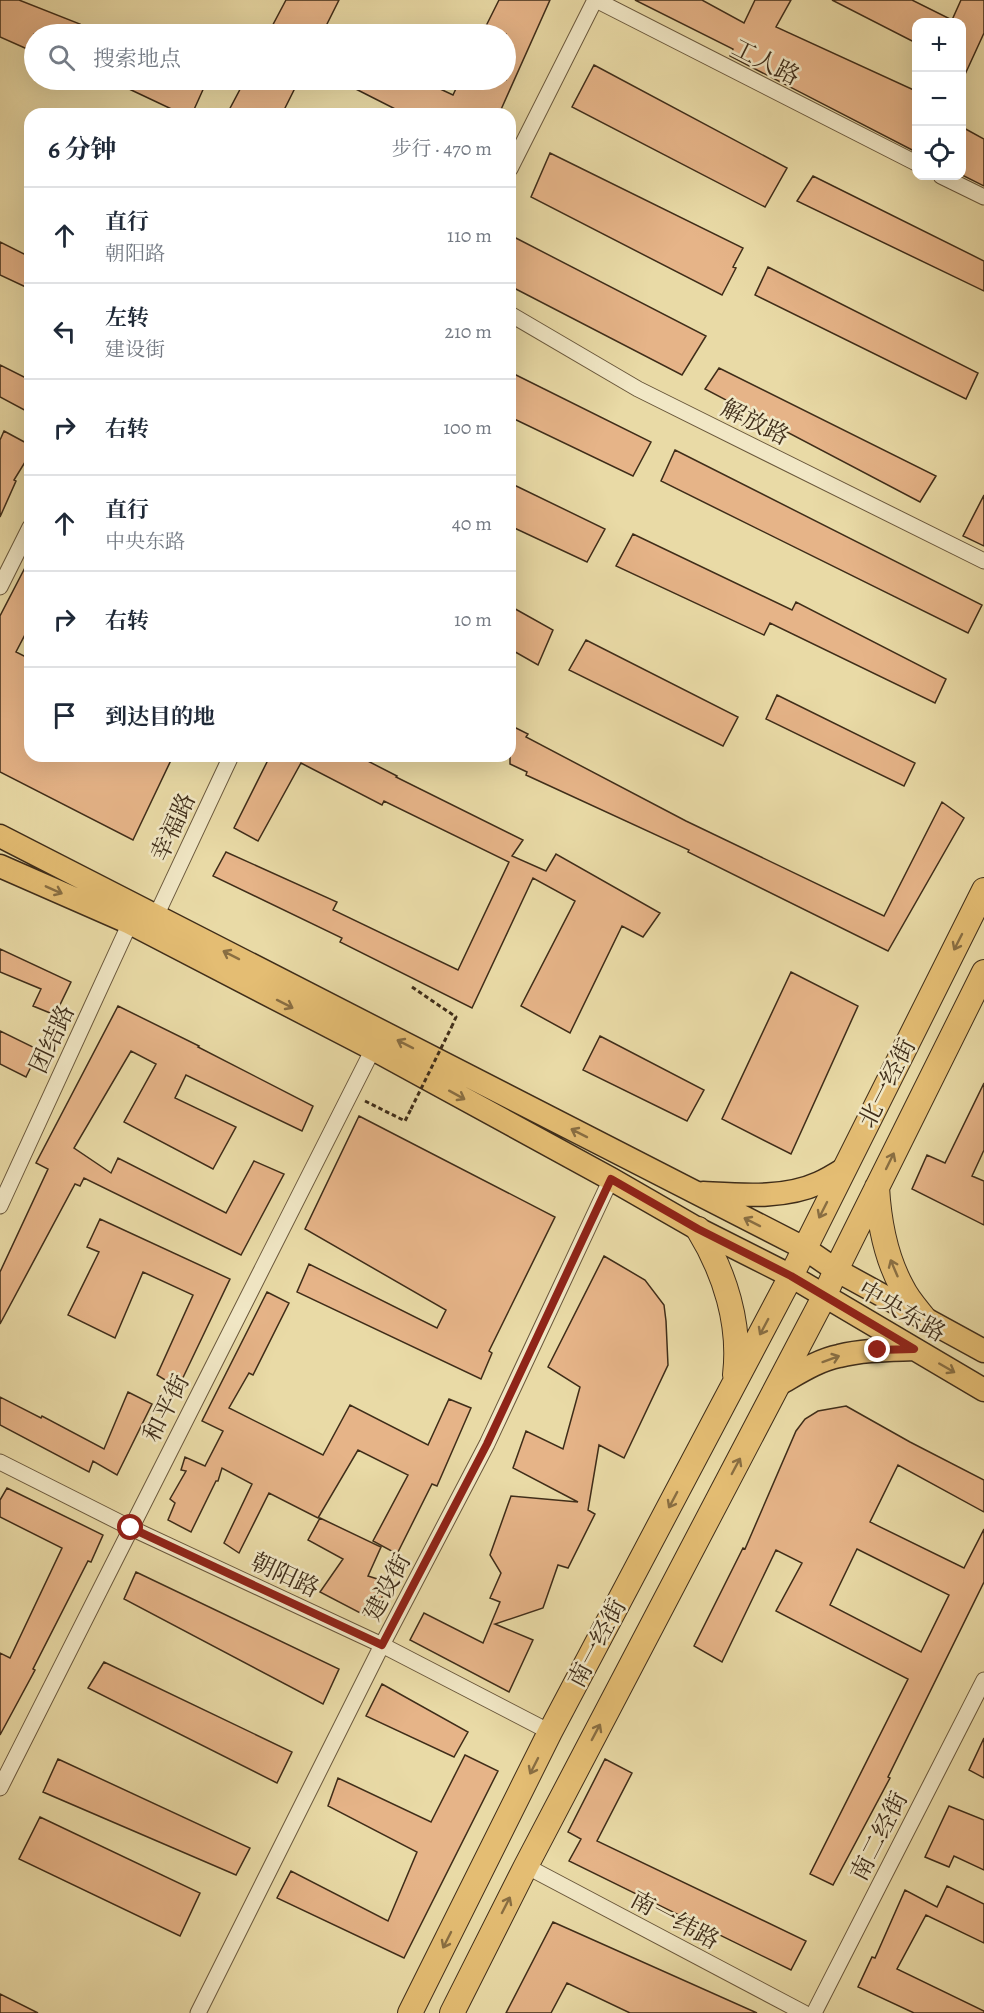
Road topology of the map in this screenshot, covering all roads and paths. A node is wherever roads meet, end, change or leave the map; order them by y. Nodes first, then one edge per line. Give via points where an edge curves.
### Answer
1 (596, 0) edge
2 (516, 157) edge
3 (912, 161) edge
4 (949, 180) edge
5 (984, 197) edge
6 (516, 318) edge
7 (24, 539) edge
8 (984, 561) edge
9 (0, 587) edge
10 (228, 762) edge
11 (0, 836) edge
12 (0, 866) edge
13 (984, 890) edge
14 (156, 916) junction
15 (130, 923) junction
16 (984, 972) edge
17 (412, 987) dead end
18 (373, 1049) junction
19 (350, 1093) junction
20 (844, 1169) junction
21 (611, 1179) junction
22 (877, 1187) junction
23 (696, 1192) junction
24 (0, 1206) edge
25 (698, 1229) junction
26 (804, 1248) junction
27 (836, 1270) junction
28 (791, 1276) junction
29 (824, 1297) junction
30 (924, 1318) junction
31 (914, 1349) junction
32 (984, 1351) edge
33 (734, 1384) junction
34 (779, 1384) junction
35 (984, 1390) edge
36 (0, 1462) edge
37 (131, 1528) junction
38 (382, 1645) junction
39 (984, 1680) edge
40 (550, 1732) junction
41 (0, 1788) edge
42 (526, 1866) junction
43 (198, 2013) edge
44 (410, 2013) edge
45 (452, 2013) edge
46 (804, 2013) edge
47 (814, 2013) edge

1 - 2 street
1 - 3 street, 工人路
4 - 5 street
6 - 8 street, 解放路 via 638,389
7 - 9 street
10 - 14 street, 幸福路
11 - 14 main road, 中央东路
12 -> 15 main road, 中央东路
13 -> 20 highway, 北一经街
23 -> 14 main road, 中央东路
15 -> 18 main road, 中央东路
15 - 24 street, 团结路
22 -> 16 highway, 北一经街
17 - 19 path, bridge via 456,1017 405,1121
18 - 19 street, 和平街
18 -> 21 main road, 中央东路
19 - 37 street, 和平街
20 - 23 main road via 818,1184 790,1191 758,1195
20 -> 26 highway, 北一经街
21 - 25 main road, 中央东路
21 - 38 street, 建设街 via 487,1444
22 - 27 highway, 北一经街
30 -> 22 highway via 902,1288 885,1249
26 -> 23 main road, 中央东路
25 - 28 main road, 中央东路
25 - 33 highway via 711,1250 732,1311
26 - 27 main road, 中央东路
26 - 28 highway, 北一经街
27 - 29 highway, 北一经街
27 - 30 main road, 中央东路
28 - 29 main road, 中央东路
28 -> 33 highway, 南一经街
29 - 31 main road, 中央东路
29 - 34 highway, 南一经街
30 - 32 main road, 中央东路
34 -> 31 main road via 837,1356
31 -> 35 main road, 中央东路
33 -> 40 highway, 南一经街
42 -> 34 highway, 南一经街
36 - 37 street, 朝阳路
37 - 38 street, 朝阳路
37 - 41 street, 和平街
38 - 40 street, 朝阳路
38 - 43 street, 建设街
39 - 47 street, 南二经街
40 -> 44 highway, 南一经街
45 -> 42 highway, 南一经街
42 - 46 street, 南一纬路

